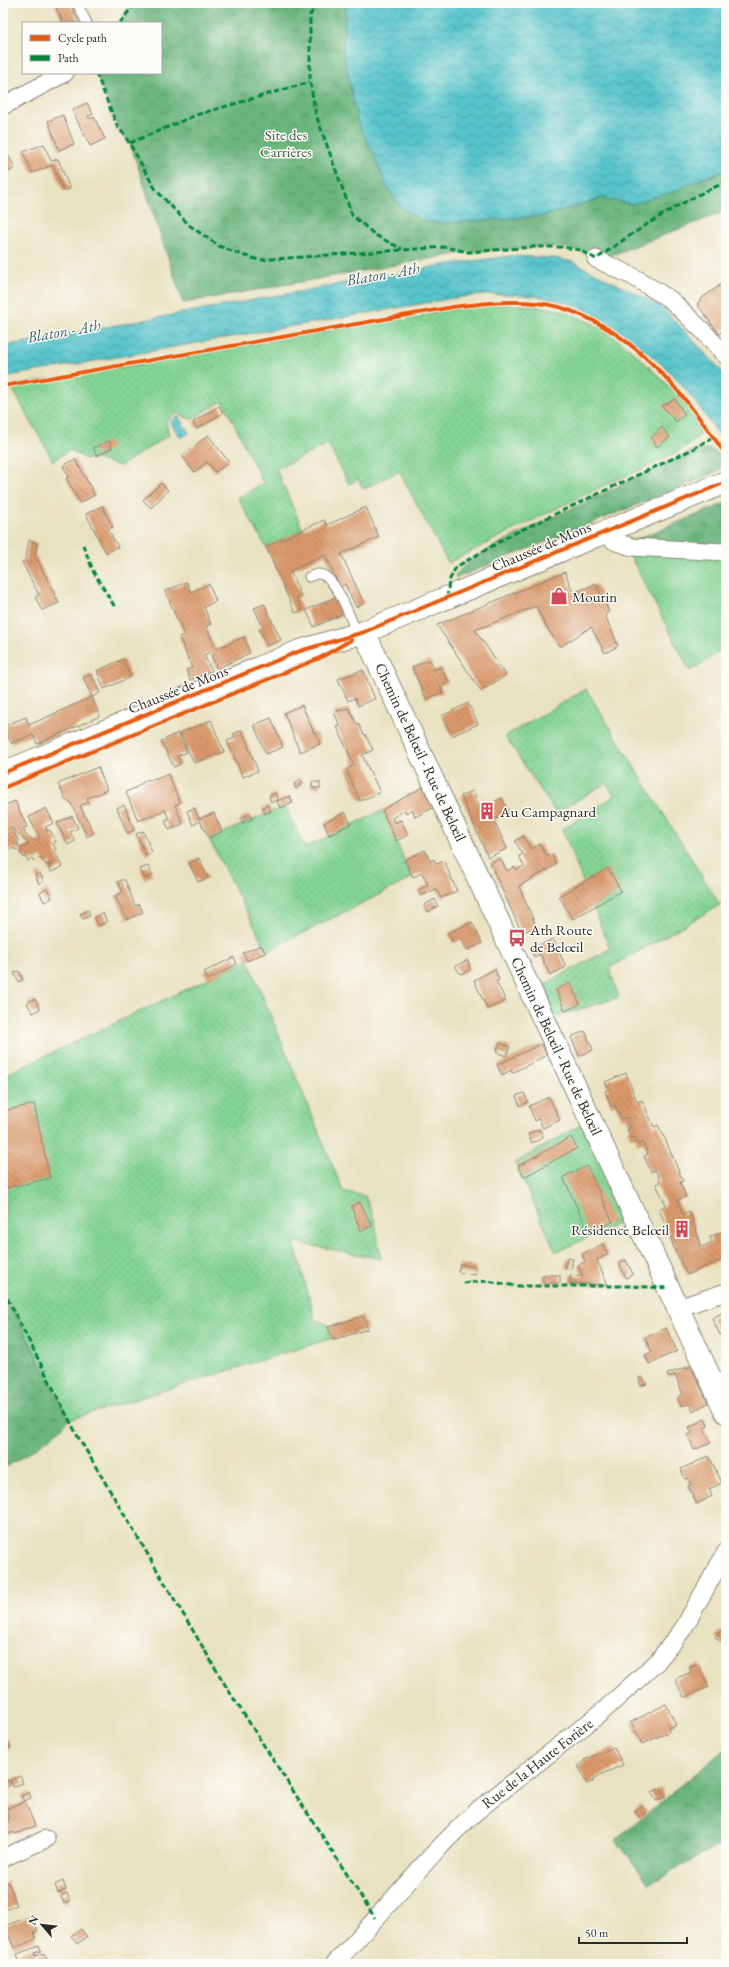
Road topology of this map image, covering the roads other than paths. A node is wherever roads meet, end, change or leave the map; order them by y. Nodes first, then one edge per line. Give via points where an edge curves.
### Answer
1 (77, 3) edge
2 (86, 22) edge
3 (63, 74) edge
4 (3, 106) edge
5 (596, 259) dead end
6 (726, 356) edge
7 (720, 485) edge
8 (603, 533) junction
9 (726, 552) edge
10 (309, 577) dead end
11 (361, 633) junction
12 (3, 773) edge
13 (3, 788) edge
14 (726, 1292) edge
15 (678, 1308) junction
16 (726, 1412) edge
17 (726, 1552) edge
18 (46, 1839) dead end
19 (3, 1858) edge
20 (334, 1964) edge

1 - 2 lane
3 - 4 street
5 - 6 street via 632,276 671,300
7 - 8 main road, Chaussée de Mons
8 - 9 street, Chaussée de Mons via 616,542 632,547
8 - 11 main road, Chaussée de Mons
10 - 11 lane via 322,575 340,593
11 - 12 main road, Chaussée de Mons via 300,651
11 - 13 main road, Chaussée de Mons via 320,658
11 - 15 main road, Chemin de Belœil - Rue de Belœil
14 - 15 street
15 - 16 main road, Chemin de Belœil - Rue de Belœil
17 - 20 street, Rue de la Haute Forière via 683,1629 657,1662 602,1712 459,1827
18 - 19 street

